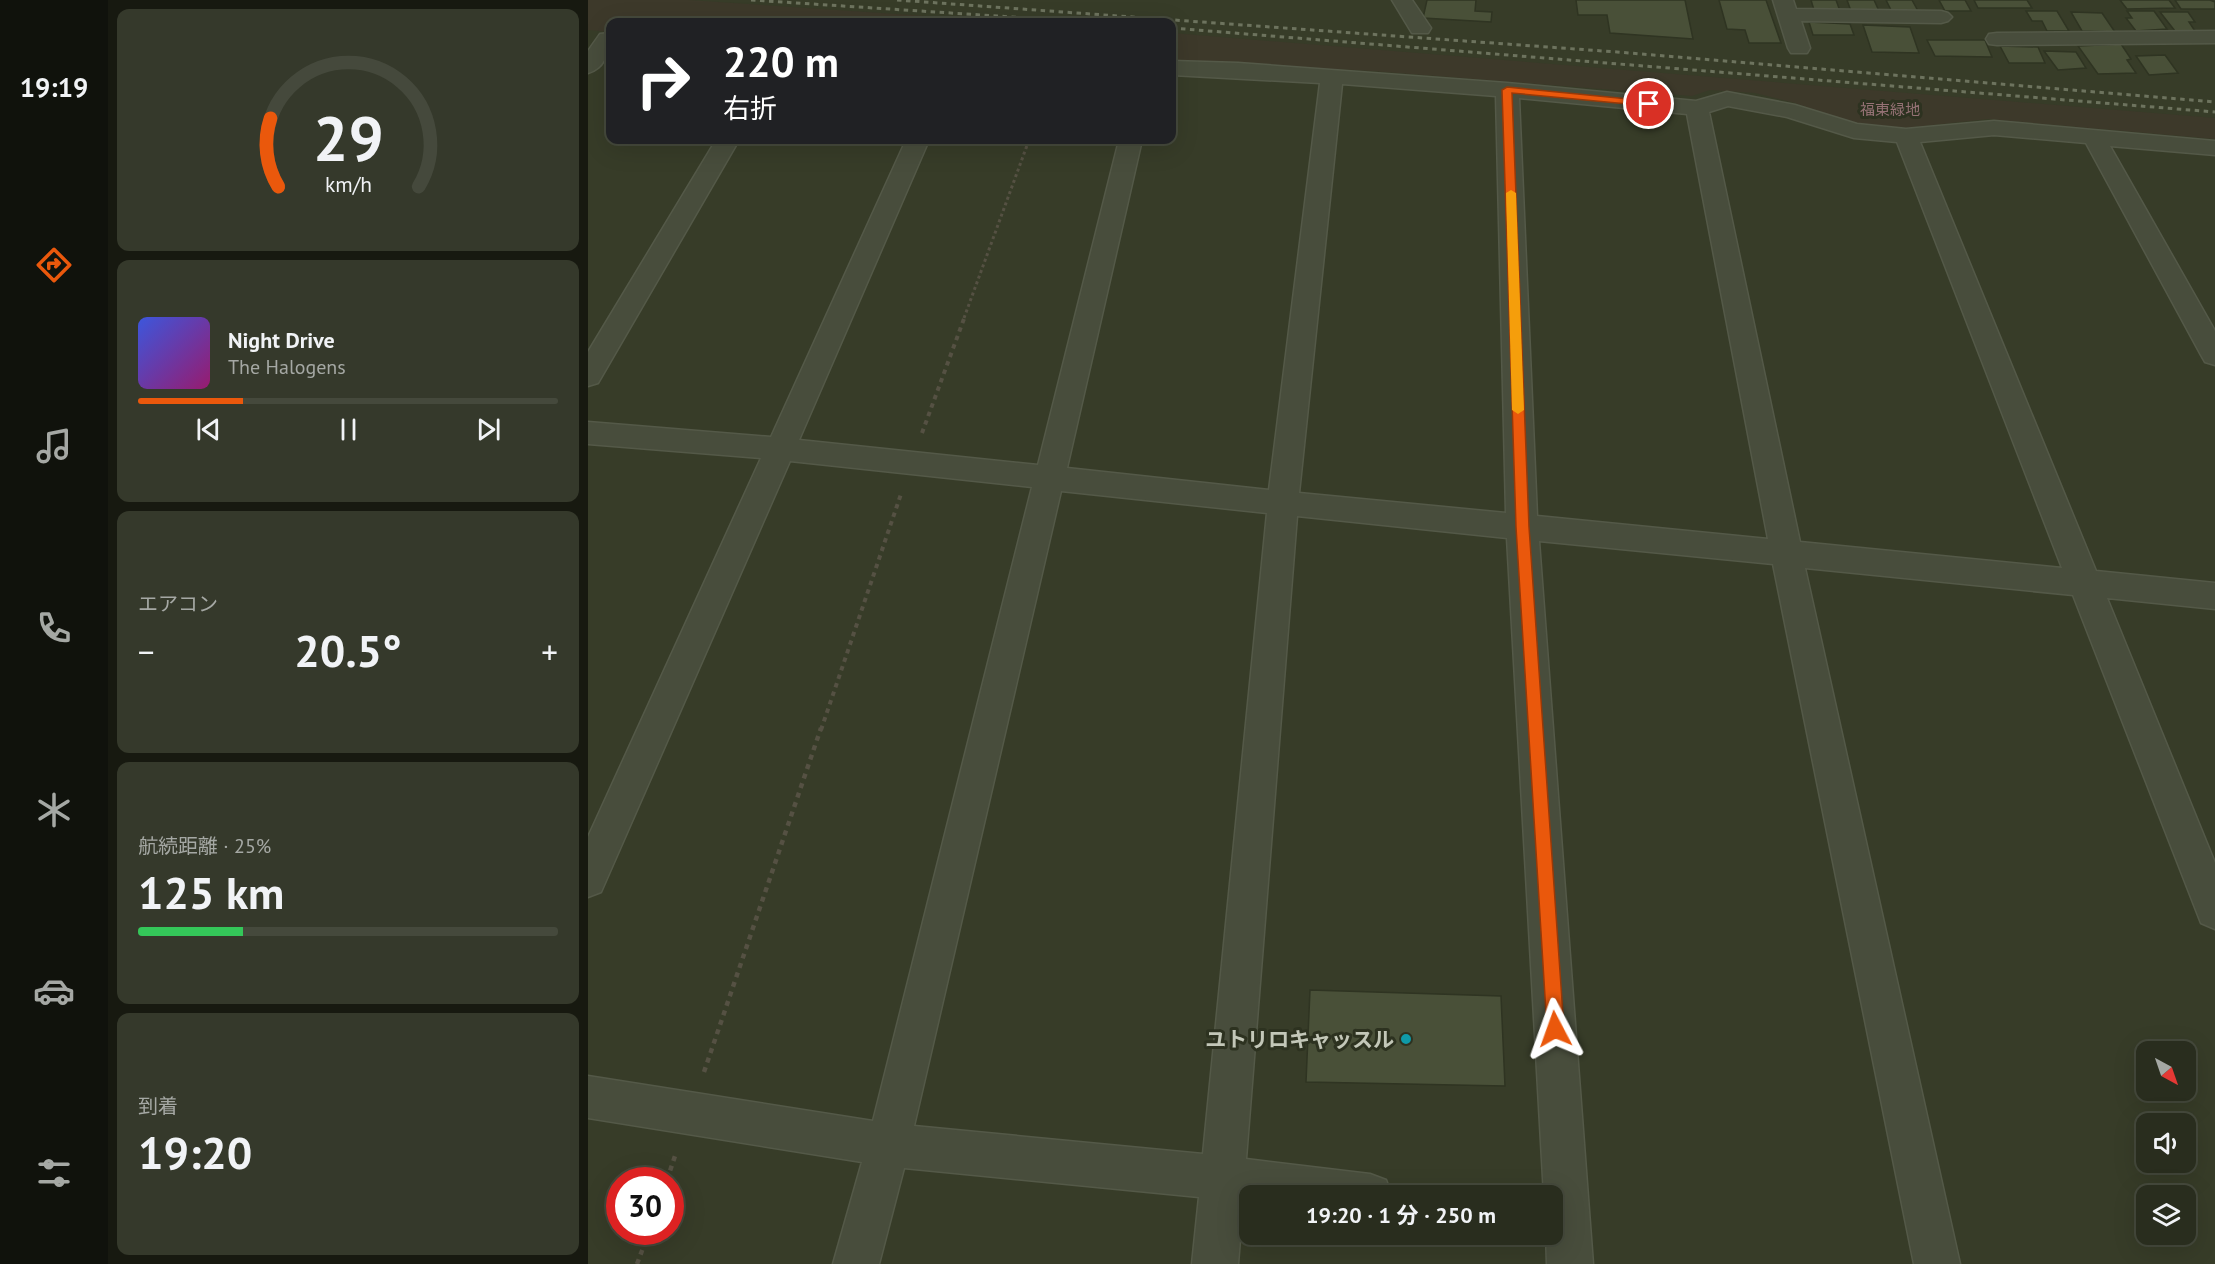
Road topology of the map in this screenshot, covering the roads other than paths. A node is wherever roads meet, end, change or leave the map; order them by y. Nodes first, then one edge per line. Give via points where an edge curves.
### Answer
1 (1402, 0) edge
2 (1786, 7) edge
3 (1941, 17) dead end
4 (1420, 28) dead end
5 (2215, 37) edge
6 (602, 39) edge
7 (1997, 39) dead end
8 (1799, 48) dead end
9 (588, 66) edge
10 (1176, 68) edge
11 (1332, 78) junction
12 (1507, 90) junction
13 (1697, 108) junction
14 (1906, 136) junction
15 (2095, 139) junction
16 (725, 144) edge
17 (916, 144) edge
18 (1130, 144) edge
19 (2215, 148) edge
20 (2215, 355) edge
21 (588, 376) edge
22 (588, 433) edge
23 (782, 449) junction
24 (1049, 476) junction
25 (1283, 503) junction
26 (1522, 527) junction
27 (1786, 551) junction
28 (2086, 582) junction
29 (2215, 596) edge
30 (588, 879) edge
31 (2215, 909) edge
32 (588, 1096) edge
33 (888, 1145) junction
34 (1224, 1178) junction
35 (1281, 1185) edge
36 (1558, 1185) edge
37 (1563, 1232) edge
38 (856, 1264) edge
39 (1215, 1264) edge
40 (1570, 1264) edge
41 (1937, 1264) edge

1 - 4 street
2 - 3 street
2 - 8 street
5 - 7 street
6 - 9 street
10 - 11 street
11 - 12 street
11 - 25 street
12 - 13 street
12 - 26 street
13 - 14 street via 1727,99 1758,103 1854,131
13 - 27 street
14 - 15 street via 1994,128
14 - 28 street
15 - 19 street
15 - 20 street
16 - 21 street
17 - 23 street
18 - 24 street
22 - 23 street
23 - 24 street
23 - 30 street
24 - 25 street
24 - 33 street
25 - 26 street
25 - 34 street
26 - 27 street
26 - 36 street
27 - 28 street
27 - 41 street
28 - 29 street
28 - 31 street
32 - 33 street
33 - 34 street
33 - 38 street
34 - 35 street
34 - 39 street
37 - 40 street

